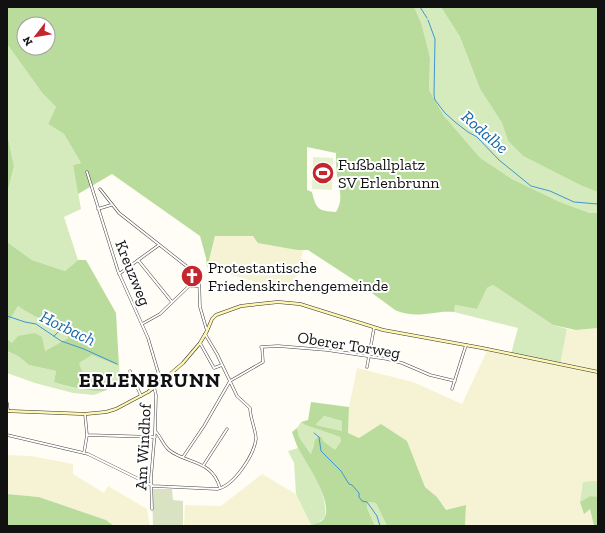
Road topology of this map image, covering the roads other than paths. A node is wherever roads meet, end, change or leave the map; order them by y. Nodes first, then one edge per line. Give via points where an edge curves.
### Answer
1 (87, 172) dead end
2 (100, 189) dead end
3 (111, 205) junction
4 (98, 209) junction
5 (159, 245) junction
6 (138, 260) junction
7 (119, 274) junction
8 (199, 286) junction
9 (172, 302) junction
10 (142, 324) junction
11 (374, 328) junction
12 (207, 331) junction
13 (205, 334) junction
14 (200, 343) junction
15 (466, 345) junction
16 (370, 356) junction
17 (222, 365) junction
18 (367, 367) dead end
19 (130, 371) dead end
20 (598, 372) edge
21 (230, 381) junction
22 (455, 381) junction
23 (161, 382) junction
24 (154, 387) junction
25 (452, 389) dead end
26 (141, 396) junction
27 (7, 403) edge
28 (8, 411) edge
29 (85, 414) junction
30 (227, 429) dead end
31 (155, 431) junction
32 (7, 435) edge
33 (87, 435) junction
34 (155, 438) junction
35 (84, 453) junction
36 (183, 457) junction
37 (203, 466) junction
38 (151, 485) junction
39 (220, 488) junction
40 (152, 509) dead end

1 - 4 street, Kreuzweg
2 - 3 street
3 - 4 street
3 - 5 street
4 - 7 street, Kreuzweg
5 - 6 street
5 - 8 street via 199,276
6 - 7 street
6 - 9 street
7 - 10 street, Kreuzweg
8 - 9 street via 189,286
8 - 12 street via 200,307
9 - 10 street via 157,316
10 - 23 street, Kreuzweg
11 - 12 street via 300,304 285,302 241,306 220,313 213,318
11 - 15 street
11 - 16 street
12 - 13 street
13 - 14 street
13 - 17 street
14 - 17 street via 214,368
14 - 23 street via 188,358
15 - 20 street
15 - 22 street
16 - 18 street
16 - 21 street, Oberer Torweg via 300,348 262,347 263,362
16 - 22 street, Oberer Torweg
17 - 21 street
19 - 26 street
21 - 36 street
21 - 39 street via 237,396 250,408 256,438 247,463
22 - 25 street
23 - 24 street
24 - 26 street
24 - 31 street, Am Windhof
26 - 29 street via 116,409
27 - 28 street
28 - 29 street
29 - 33 street
30 - 37 street
31 - 34 street, Am Windhof
31 - 36 street via 169,450
32 - 35 street
33 - 34 street
33 - 35 street
34 - 38 street, Am Windhof
35 - 38 street
36 - 37 street
37 - 39 street via 214,476
38 - 39 street
38 - 40 street, Am Windhof

